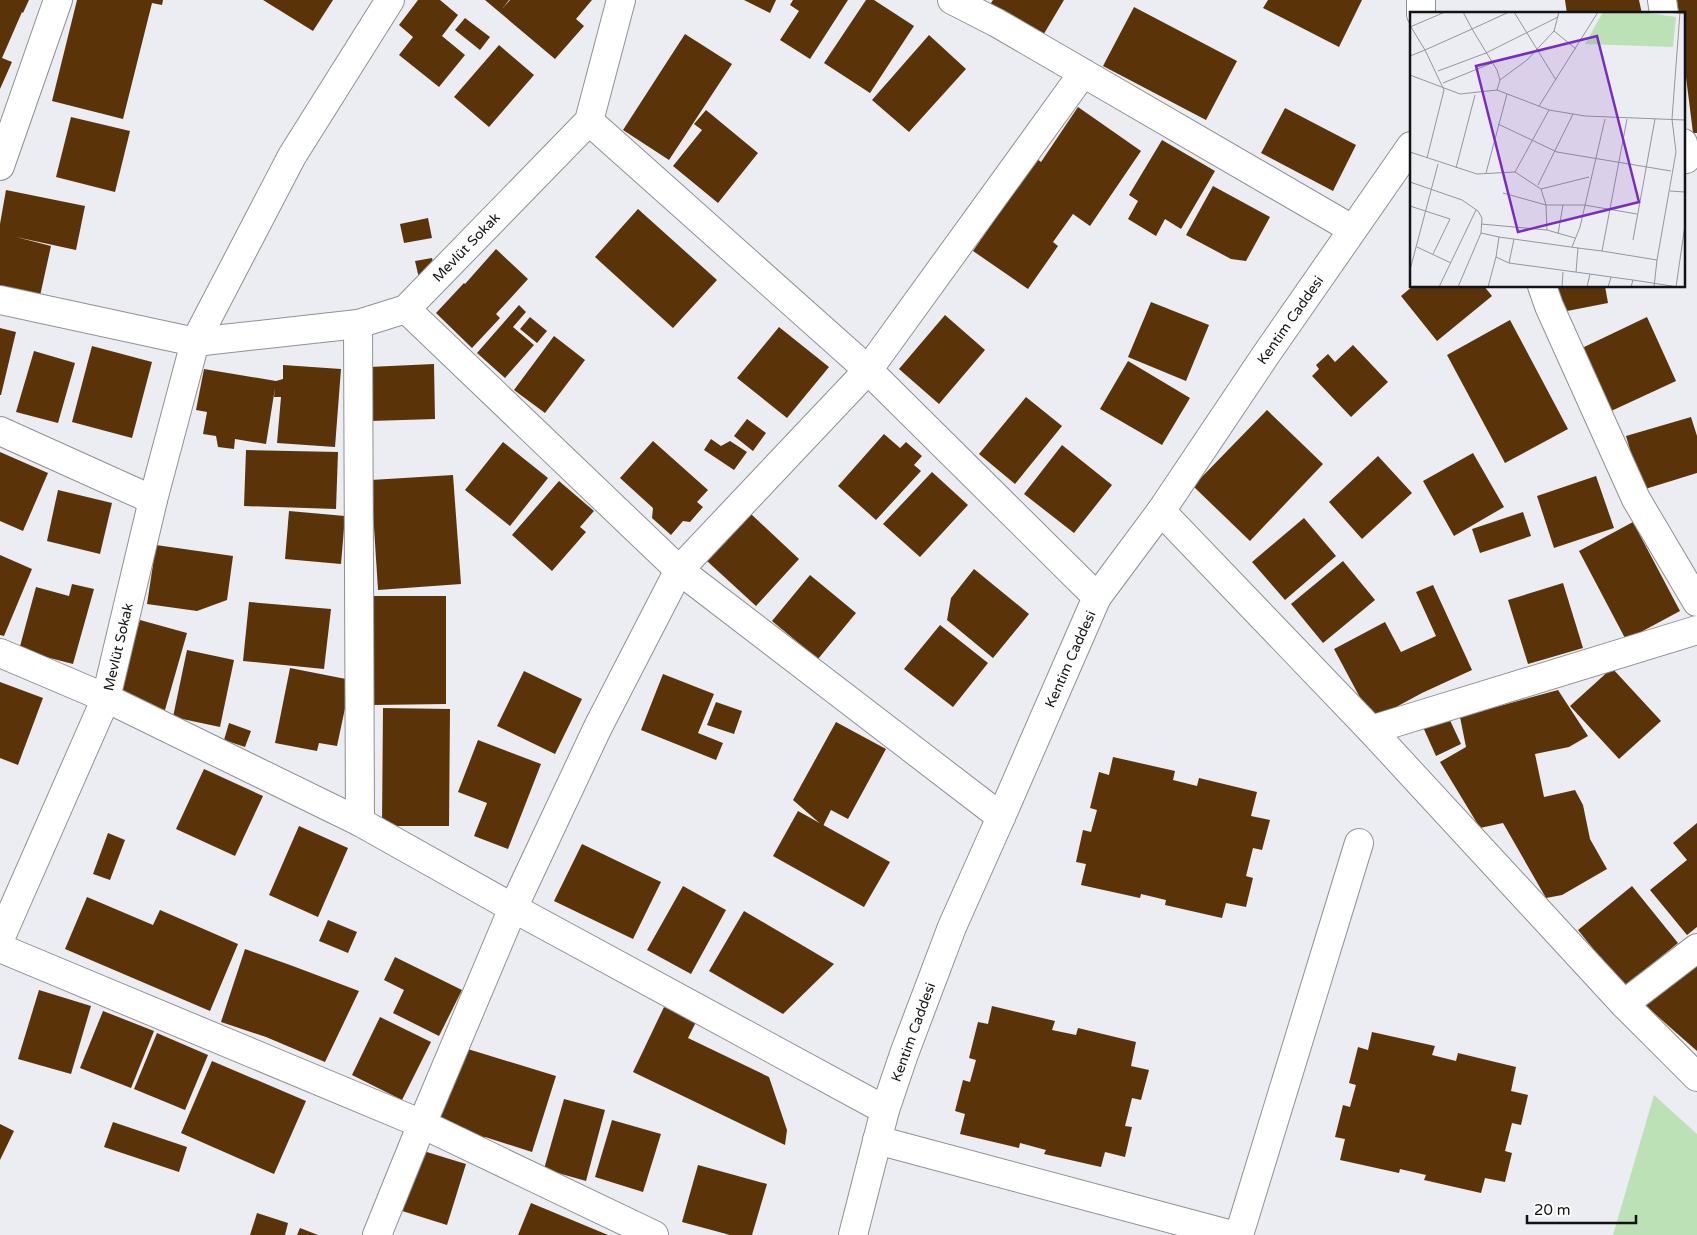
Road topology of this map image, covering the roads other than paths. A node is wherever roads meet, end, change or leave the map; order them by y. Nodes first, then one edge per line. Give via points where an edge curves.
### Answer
1 (58, 0) edge
2 (390, 0) edge
3 (621, 0) edge
4 (952, 0) edge
5 (1083, 73) junction
6 (589, 121) junction
7 (1410, 147) edge
8 (0, 166) edge
9 (1352, 229) junction
10 (1543, 288) edge
11 (0, 300) edge
12 (406, 309) junction
13 (358, 324) junction
14 (195, 342) junction
15 (868, 370) junction
16 (0, 431) edge
17 (153, 500) junction
18 (1161, 511) junction
19 (679, 570) junction
20 (1097, 597) junction
21 (1697, 602) edge
22 (1697, 630) edge
23 (0, 653) edge
24 (106, 698) junction
25 (1371, 730) junction
26 (1001, 817) junction
27 (360, 822) junction
28 (1359, 843) dead end
29 (513, 908) junction
30 (0, 939) edge
31 (0, 948) edge
32 (1697, 948) edge
33 (1624, 1004) junction
34 (1697, 1077) edge
35 (886, 1110) junction
36 (422, 1124) junction
37 (877, 1140) junction
38 (376, 1235) edge
39 (654, 1235) edge
40 (853, 1235) edge
41 (1232, 1235) edge
42 (1239, 1235) edge

1 - 8 street
2 - 14 street via 292,156
3 - 6 street, Mevlüt Sokak
4 - 5 street
5 - 9 street
5 - 15 street
6 - 12 street, Mevlüt Sokak
6 - 15 street
7 - 9 street, Kentim Caddesi
9 - 18 street, Kentim Caddesi
10 - 21 street via 1636,500
11 - 14 street, Mevlüt Sokak
12 - 13 street, Mevlüt Sokak
12 - 19 street
13 - 14 street, Mevlüt Sokak
13 - 27 street
14 - 17 street, Mevlüt Sokak
15 - 19 street
15 - 20 street
16 - 17 street
17 - 24 street, Mevlüt Sokak
18 - 20 street, Kentim Caddesi
18 - 25 street
19 - 26 street
19 - 29 street via 598,727
20 - 26 street, Kentim Caddesi
22 - 25 street
23 - 24 street
24 - 27 street
24 - 30 street, Mevlüt Sokak
25 - 33 street
26 - 35 street, Kentim Caddesi via 952,927
27 - 29 street
28 - 42 street
29 - 35 street
29 - 36 street
31 - 36 street
32 - 33 street
33 - 34 street
35 - 37 street, Kentim Caddesi
36 - 38 street
36 - 39 street
37 - 40 street, Kentim Caddesi
37 - 41 street

